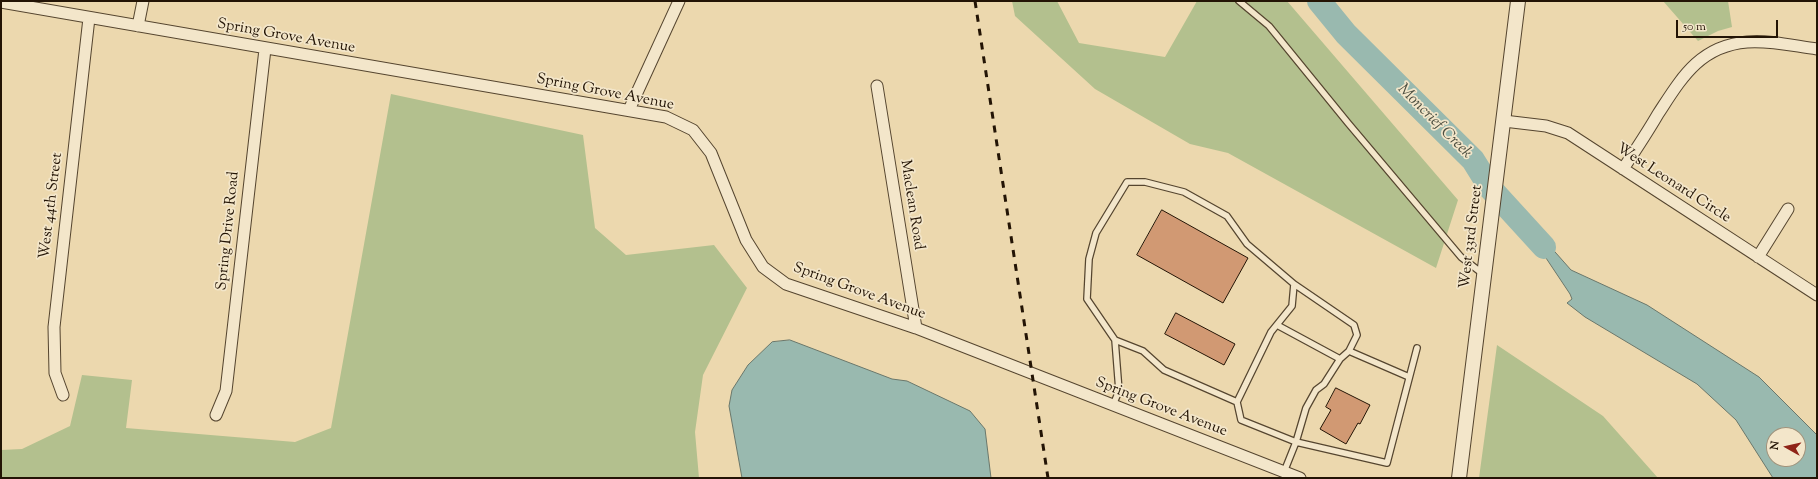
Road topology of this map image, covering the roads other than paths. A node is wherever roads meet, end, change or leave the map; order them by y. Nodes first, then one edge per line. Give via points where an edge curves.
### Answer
1 (143, 1) edge
2 (679, 1) edge
3 (1238, 1) edge
4 (1518, 1) edge
5 (1, 2) edge
6 (89, 18) junction
7 (138, 26) junction
8 (265, 49) junction
9 (1817, 49) edge
10 (877, 86) dead end
11 (629, 110) junction
12 (1504, 121) junction
13 (1623, 169) junction
14 (1788, 210) dead end
15 (1758, 258) junction
16 (1485, 276) junction
17 (1294, 284) junction
18 (1817, 295) edge
19 (1277, 325) junction
20 (916, 328) junction
21 (1115, 340) junction
22 (1417, 348) dead end
23 (1350, 351) junction
24 (1340, 359) junction
25 (1409, 377) junction
26 (63, 396) dead end
27 (1237, 402) junction
28 (1113, 405) junction
29 (216, 415) dead end
30 (1296, 442) junction
31 (1284, 472) junction
32 (1300, 478) edge
33 (1459, 478) edge

1 - 7 street
2 - 11 street
3 - 16 lane via 1269,26 1461,257
4 - 12 street, West 33rd Street
5 - 6 street, Spring Grove Avenue
6 - 7 street, Spring Grove Avenue
6 - 26 street, West 44th Street via 54,327 55,373
7 - 8 street, Spring Grove Avenue
8 - 11 street, Spring Grove Avenue
8 - 29 street, Spring Drive Road via 226,391
9 - 13 street via 1746,42 1730,45 1699,60 1683,76
10 - 20 street, Maclean Road
11 - 20 street, Spring Grove Avenue via 666,117 693,130 711,153 746,240 763,267 786,284
12 - 13 street, West Leonard Circle via 1558,129 1568,133
12 - 16 street, West 33rd Street
13 - 15 street, West Leonard Circle
14 - 15 street
15 - 18 street, West Leonard Circle
16 - 33 street, West 33rd Street
17 - 19 lane via 1292,306
17 - 21 lane via 1247,244 1227,216 1184,192 1145,182 1128,182 1096,233 1089,259 1087,299
17 - 23 lane via 1354,325 1357,335
19 - 24 lane
19 - 27 lane via 1271,332
20 - 28 street, Spring Grove Avenue
21 - 27 lane via 1143,351 1164,370
21 - 28 lane via 1119,391
22 - 25 lane
23 - 24 lane
23 - 25 lane
24 - 30 lane via 1324,384 1316,390 1306,408
25 - 30 lane via 1387,463
27 - 30 lane via 1241,420
28 - 31 street, Spring Grove Avenue
30 - 31 lane
31 - 32 street, Spring Grove Avenue

